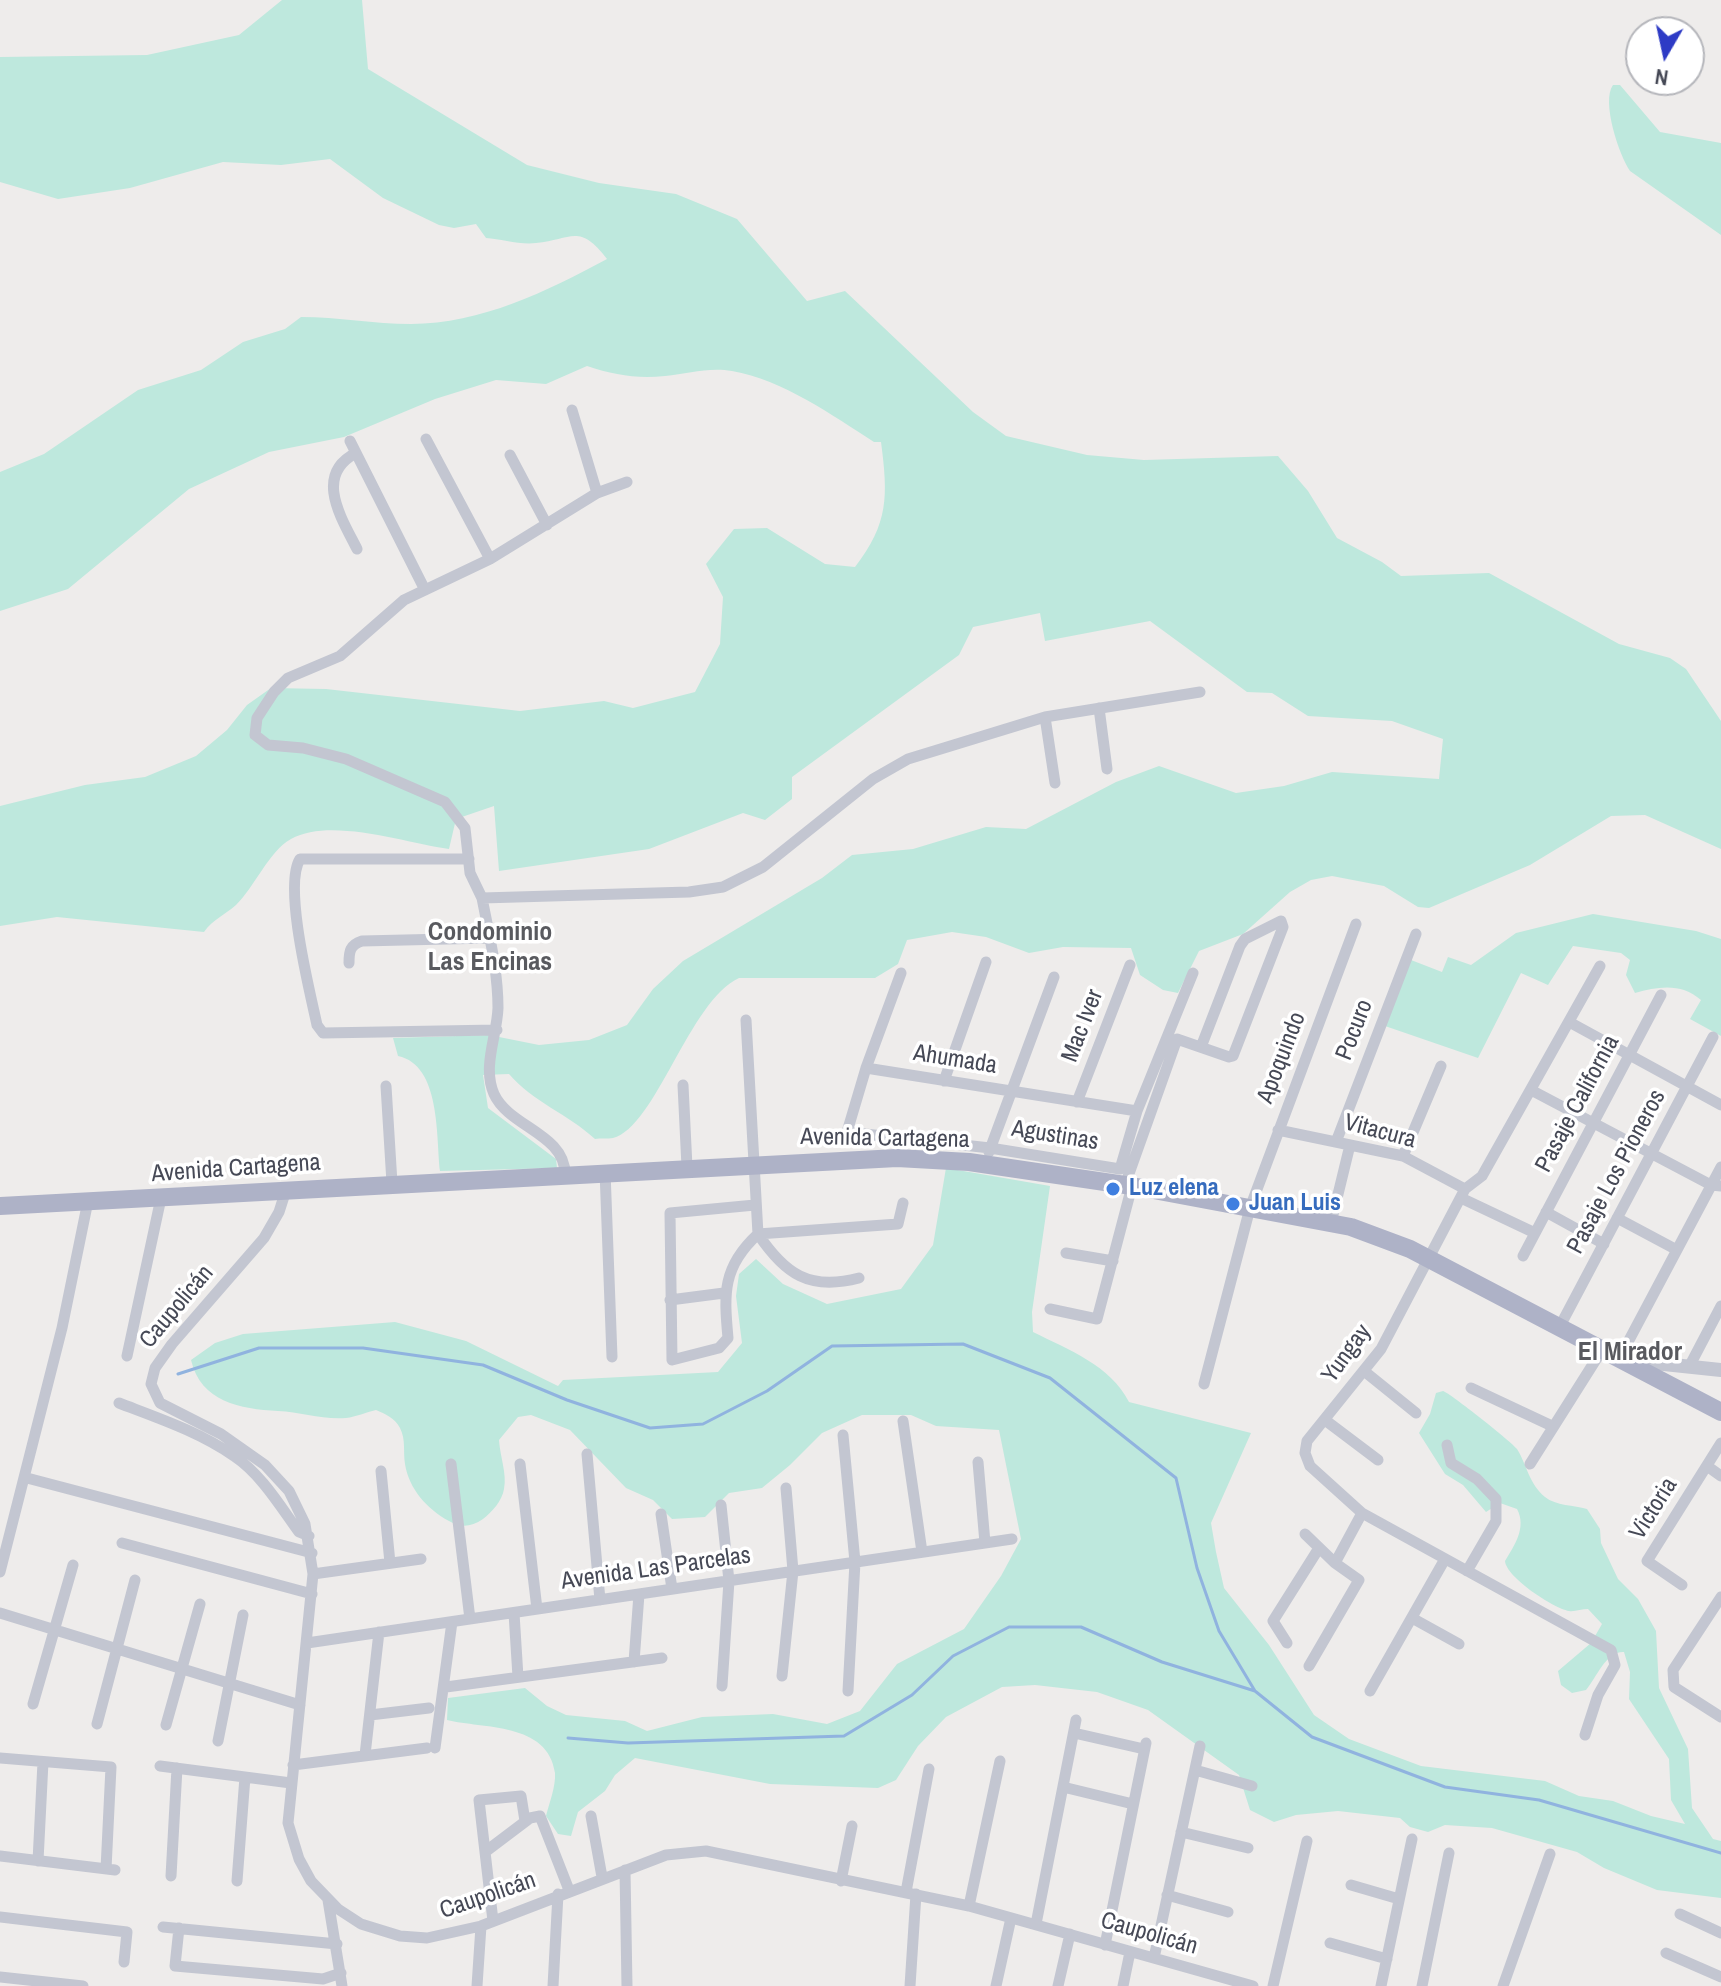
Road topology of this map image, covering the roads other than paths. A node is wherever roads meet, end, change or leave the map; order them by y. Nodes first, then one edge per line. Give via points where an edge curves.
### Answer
1 (572, 410) dead end
2 (426, 439) dead end
3 (350, 441) dead end
4 (356, 453) junction
5 (510, 455) dead end
6 (627, 482) dead end
7 (597, 493) junction
8 (547, 525) junction
9 (357, 549) dead end
10 (490, 559) junction
11 (425, 590) junction
12 (1200, 692) dead end
13 (1099, 708) junction
14 (1045, 717) junction
15 (1107, 769) dead end
16 (1055, 783) dead end
17 (469, 859) junction
18 (482, 898) junction
19 (1356, 924) dead end
20 (1416, 934) dead end
21 (490, 938) junction
22 (986, 962) dead end
23 (349, 963) dead end
24 (1130, 965) dead end
25 (1600, 966) dead end
26 (901, 973) dead end
27 (1193, 973) dead end
28 (1054, 977) dead end
29 (1661, 995) dead end
30 (746, 1020) dead end
31 (1571, 1023) junction
32 (497, 1030) junction
33 (1713, 1037) dead end
34 (1201, 1047) junction
35 (1629, 1055) junction
36 (1441, 1066) dead end
37 (866, 1068) junction
38 (944, 1081) junction
39 (683, 1085) dead end
40 (386, 1086) dead end
41 (1687, 1086) junction
42 (1011, 1090) junction
43 (1531, 1090) junction
44 (1077, 1102) junction
45 (1721, 1105) edge
46 (1137, 1111) junction
47 (1593, 1123) junction
48 (1278, 1130) junction
49 (1336, 1142) junction
50 (1350, 1145) junction
51 (1651, 1153) junction
52 (987, 1156) junction
53 (1403, 1156) junction
54 (754, 1163) junction
55 (687, 1167) junction
56 (1721, 1167) edge
57 (605, 1171) junction
58 (565, 1174) junction
59 (392, 1183) junction
60 (1716, 1185) edge
61 (1128, 1186) junction
62 (286, 1190) junction
63 (1463, 1194) junction
64 (161, 1198) junction
65 (88, 1201) junction
66 (903, 1203) dead end
67 (755, 1205) junction
68 (0, 1206) edge
69 (1250, 1208) junction
70 (1546, 1212) junction
71 (1617, 1218) junction
72 (1331, 1223) junction
73 (1535, 1233) junction
74 (758, 1234) junction
75 (1604, 1244) junction
76 (1677, 1250) junction
77 (1066, 1253) dead end
78 (1523, 1256) dead end
79 (1430, 1260) junction
80 (1113, 1261) junction
81 (859, 1278) dead end
82 (724, 1293) junction
83 (670, 1300) junction
84 (1721, 1306) edge
85 (1050, 1309) dead end
86 (1559, 1328) junction
87 (1602, 1350) junction
88 (127, 1356) dead end
89 (612, 1357) dead end
90 (1619, 1359) junction
91 (1689, 1367) junction
92 (1721, 1370) edge
93 (1364, 1371) junction
94 (1204, 1384) dead end
95 (1471, 1388) dead end
96 (119, 1403) dead end
97 (1721, 1412) edge
98 (1416, 1413) dead end
99 (1325, 1420) junction
100 (903, 1421) dead end
101 (1552, 1426) junction
102 (843, 1435) dead end
103 (1721, 1443) edge
104 (1447, 1445) dead end
105 (587, 1454) dead end
106 (1378, 1460) dead end
107 (978, 1462) dead end
108 (451, 1464) dead end
109 (520, 1464) dead end
110 (1530, 1464) dead end
111 (1707, 1466) junction
112 (381, 1471) dead end
113 (1721, 1476) edge
114 (27, 1478) junction
115 (786, 1488) dead end
116 (721, 1505) dead end
117 (1362, 1513) junction
118 (661, 1514) dead end
119 (1305, 1534) dead end
120 (309, 1536) junction
121 (1012, 1539) dead end
122 (122, 1543) dead end
123 (985, 1543) junction
124 (1319, 1548) junction
125 (922, 1552) junction
126 (312, 1553) junction
127 (421, 1559) dead end
128 (1445, 1559) junction
129 (855, 1562) junction
130 (390, 1563) junction
131 (1335, 1563) junction
132 (73, 1565) dead end
133 (793, 1571) junction
134 (1467, 1571) junction
135 (0, 1572) edge
136 (313, 1574) junction
137 (135, 1580) dead end
138 (729, 1581) junction
139 (1682, 1585) dead end
140 (672, 1589) junction
141 (312, 1594) junction
142 (639, 1594) junction
143 (1721, 1597) edge
144 (600, 1600) junction
145 (200, 1604) dead end
146 (537, 1609) junction
147 (0, 1613) edge
148 (514, 1613) junction
149 (243, 1615) dead end
150 (1412, 1618) junction
151 (470, 1619) junction
152 (452, 1622) junction
153 (54, 1630) junction
154 (379, 1632) junction
155 (307, 1643) junction
156 (1287, 1643) dead end
157 (1459, 1644) dead end
158 (117, 1649) junction
159 (662, 1658) dead end
160 (634, 1662) junction
161 (1309, 1666) dead end
162 (183, 1669) junction
163 (782, 1676) dead end
164 (518, 1677) junction
165 (229, 1684) junction
166 (722, 1686) dead end
167 (446, 1687) junction
168 (848, 1691) dead end
169 (1370, 1691) dead end
170 (33, 1704) dead end
171 (300, 1705) junction
172 (429, 1708) dead end
173 (370, 1715) junction
174 (1721, 1717) edge
175 (1076, 1720) dead end
176 (97, 1724) dead end
177 (166, 1725) dead end
178 (1074, 1733) junction
179 (1585, 1735) dead end
180 (218, 1741) dead end
181 (1200, 1746) dead end
182 (365, 1755) junction
183 (0, 1758) edge
184 (1000, 1761) dead end
185 (43, 1762) junction
186 (293, 1765) junction
187 (160, 1766) dead end
188 (177, 1768) junction
189 (929, 1769) dead end
190 (1195, 1770) junction
191 (245, 1777) junction
192 (291, 1783) junction
193 (1252, 1786) dead end
194 (1063, 1787) junction
195 (1133, 1804) junction
196 (591, 1816) dead end
197 (525, 1821) junction
198 (852, 1826) dead end
199 (1181, 1832) junction
200 (1412, 1839) dead end
201 (1307, 1841) dead end
202 (1248, 1848) dead end
203 (485, 1852) junction
204 (1449, 1853) dead end
205 (1550, 1854) dead end
206 (0, 1856) edge
207 (38, 1861) junction
208 (625, 1870) junction
209 (171, 1876) dead end
210 (602, 1877) junction
211 (237, 1881) dead end
212 (841, 1881) junction
213 (1351, 1885) dead end
214 (564, 1892) junction
215 (911, 1893) junction
216 (1167, 1895) junction
217 (1399, 1899) junction
218 (328, 1900) junction
219 (969, 1906) junction
220 (1228, 1912) dead end
221 (1680, 1914) dead end
222 (0, 1917) edge
223 (1011, 1918) junction
224 (493, 1921) junction
225 (1036, 1924) junction
226 (481, 1926) junction
227 (163, 1927) dead end
228 (179, 1928) junction
229 (1721, 1933) edge
230 (1070, 1934) junction
231 (1330, 1943) dead end
232 (337, 1944) junction
233 (1105, 1945) junction
234 (1130, 1952) junction
235 (1666, 1953) dead end
236 (1154, 1958) junction
237 (1387, 1959) junction
238 (124, 1962) dead end
239 (0, 1977) edge
240 (1721, 1977) edge
241 (341, 1980) edge
242 (1228, 1982) edge
243 (83, 1986) edge
244 (477, 1986) edge
245 (553, 1986) edge
246 (627, 1986) edge
247 (910, 1986) edge
248 (996, 1986) edge
249 (1058, 1986) edge
250 (1123, 1986) edge
251 (1253, 1986) edge
252 (1273, 1986) edge
253 (1381, 1986) edge
254 (1422, 1986) edge
255 (1503, 1986) edge

1 - 7 street
2 - 10 street
3 - 4 street
4 - 9 street via 341,464 332,488
4 - 11 street
5 - 8 street
6 - 7 street
7 - 8 street
8 - 10 street
10 - 11 street
11 - 17 street via 395,607 340,656 283,682 254,731 264,744 337,756 438,798 461,820
12 - 13 street
13 - 14 street
13 - 15 street
14 - 16 street
14 - 18 street via 953,742 890,768 763,867 723,887
17 - 18 street via 471,880
17 - 32 street via 300,859 294,876 302,946 323,1033
18 - 21 street
19 - 48 street, Apoquindo
20 - 49 street, Pocuro
21 - 23 street via 362,941 353,944
21 - 32 street
22 - 38 street
24 - 44 street, Mac Iver
25 - 31 street, Yungay
26 - 37 street
27 - 46 street
28 - 42 street
29 - 35 street, Pasaje California
30 - 54 street
31 - 35 street
31 - 43 street, Yungay
32 - 58 street via 489,1068 494,1093 508,1113 559,1152
33 - 41 street, Pasaje Los Pioneros
34 - 34 street via 1229,1057 1236,1053 1281,921 1240,946
34 - 61 street via 1177,1039
35 - 41 street
35 - 47 street, Pasaje California
36 - 53 street
37 - 38 street, Ahumada
37 - 52 street, Agustinas via 847,1132
38 - 42 street, Ahumada
39 - 55 street
40 - 59 street
41 - 45 street
41 - 51 street, Pasaje Los Pioneros
42 - 44 street, Ahumada
42 - 52 street
43 - 47 street
43 - 63 street, Yungay via 1482,1176
44 - 46 street, Ahumada
46 - 52 street, Agustinas via 1120,1169
47 - 51 street
47 - 70 street, Pasaje California
48 - 49 street, Vitacura
48 - 69 street, Apoquindo
49 - 50 street, Vitacura
50 - 53 street, Vitacura
50 - 72 street
51 - 60 street
51 - 71 street, Pasaje Los Pioneros
52 - 54 main road, Avenida Cartagena
52 - 61 main road, Avenida Cartagena
53 - 63 street, Vitacura
54 - 55 main road, Avenida Cartagena
54 - 67 street
55 - 57 main road, Avenida Cartagena
56 - 60 street
57 - 58 main road, Avenida Cartagena
57 - 89 street
58 - 59 main road, Avenida Cartagena
59 - 62 main road, Avenida Cartagena
60 - 76 street
61 - 69 main road, Avenida Cartagena
61 - 80 street
62 - 64 main road, Avenida Cartagena
62 - 120 street, Caupolicán via 264,1238 172,1344 151,1384 160,1403 221,1434 273,1472 295,1502
63 - 73 street
63 - 79 street, Yungay
64 - 65 main road, Avenida Cartagena
64 - 88 street
65 - 68 main road, Avenida Cartagena
65 - 114 street
66 - 74 street via 898,1224
67 - 74 street
67 - 83 street via 670,1213
69 - 72 main road, Avenida Cartagena
69 - 94 street, Apoquindo
70 - 73 street, Pasaje California
70 - 75 street
71 - 75 street, Pasaje Los Pioneros
71 - 76 street
72 - 79 main road, Avenida Cartagena via 1381,1237
73 - 78 street, Pasaje California
74 - 81 street via 777,1262 802,1277 828,1282
74 - 82 street via 735,1262
75 - 86 street, Pasaje Los Pioneros
76 - 90 street
77 - 80 street
79 - 86 main road, Avenida Cartagena
79 - 93 street, Yungay
80 - 85 street via 1097,1319
82 - 83 street
82 - 83 street via 728,1338 719,1348 672,1360
84 - 91 street
86 - 87 main road, Avenida Cartagena
87 - 90 main road, Avenida Cartagena
87 - 101 street
90 - 91 street
90 - 97 main road, Avenida Cartagena
91 - 92 street
93 - 98 street
93 - 99 street, Yungay
95 - 101 street
96 - 120 street via 235,1456 299,1532
99 - 106 street
99 - 117 street, Yungay via 1307,1441 1308,1462
100 - 125 street
101 - 110 street
102 - 129 street
103 - 111 street, Victoria
104 - 134 street via 1451,1463 1496,1499 1496,1521
105 - 144 street
107 - 123 street
108 - 151 street
109 - 146 street
111 - 113 street
111 - 139 street, Victoria via 1647,1561
112 - 130 street
114 - 126 street
114 - 135 street
115 - 133 street
116 - 138 street
117 - 128 street, Yungay
117 - 131 street
118 - 140 street
119 - 124 street
120 - 126 street, Caupolicán
121 - 123 street, Avenida Las Parcelas
122 - 141 street
123 - 125 street, Avenida Las Parcelas
124 - 131 street
124 - 156 street via 1273,1621
125 - 129 street, Avenida Las Parcelas
126 - 136 street, Caupolicán
127 - 130 street
128 - 134 street, Yungay
128 - 150 street
129 - 133 street, Avenida Las Parcelas
129 - 168 street
130 - 136 street
131 - 161 street via 1359,1580
132 - 153 street
133 - 138 street, Avenida Las Parcelas
133 - 163 street
134 - 179 street, Yungay via 1614,1653 1615,1665 1592,1708
136 - 141 street, Caupolicán
137 - 158 street
138 - 140 street, Avenida Las Parcelas
138 - 166 street
140 - 142 street, Avenida Las Parcelas
141 - 155 street, Caupolicán
142 - 144 street, Avenida Las Parcelas
142 - 160 street
143 - 174 street via 1673,1670 1674,1687
144 - 146 street, Avenida Las Parcelas
145 - 162 street
146 - 148 street, Avenida Las Parcelas
147 - 153 street
148 - 151 street, Avenida Las Parcelas
148 - 164 street
149 - 165 street
150 - 157 street
150 - 169 street
151 - 152 street, Avenida Las Parcelas
152 - 154 street, Avenida Las Parcelas
152 - 167 street
153 - 158 street
153 - 170 street
154 - 155 street, Avenida Las Parcelas
154 - 173 street
155 - 171 street, Caupolicán
158 - 162 street
158 - 176 street
159 - 160 street
160 - 164 street
162 - 165 street
162 - 177 street
164 - 167 street
165 - 171 street
165 - 180 street
167 - 182 street via 431,1748
171 - 186 street, Caupolicán
172 - 173 street
173 - 182 street
175 - 178 street
178 - 194 street
178 - 195 street via 1145,1746
181 - 190 street
182 - 186 street
183 - 185 street
184 - 219 street
185 - 207 street
185 - 207 street via 111,1767 111,1869
186 - 192 street, Caupolicán
187 - 188 street
188 - 191 street
188 - 209 street
189 - 215 street
190 - 193 street
190 - 199 street
191 - 192 street
191 - 211 street
192 - 218 street, Caupolicán via 288,1823 294,1847 311,1881
194 - 195 street
194 - 225 street
195 - 233 street
196 - 210 street
197 - 203 street
197 - 203 street via 521,1796 479,1800
197 - 214 street via 537,1815 544,1822
198 - 212 street
199 - 202 street
199 - 216 street
200 - 217 street
201 - 252 street
203 - 224 street
204 - 254 street
205 - 255 street
206 - 207 street
208 - 210 street, Caupolicán
208 - 212 street, Caupolicán via 696,1850
208 - 246 street
210 - 214 street, Caupolicán
212 - 215 street, Caupolicán
213 - 217 street
214 - 224 street, Caupolicán
214 - 245 street
215 - 219 street, Caupolicán
215 - 247 street
216 - 220 street
216 - 236 street
217 - 237 street
218 - 226 street, Caupolicán via 361,1924 400,1936 440,1936
218 - 232 street
219 - 223 street, Caupolicán
221 - 229 street
222 - 238 street via 127,1932
223 - 225 street, Caupolicán
223 - 248 street
224 - 226 street, Caupolicán
225 - 230 street, Caupolicán
226 - 244 street
227 - 228 street
228 - 232 street
228 - 241 street via 175,1966
230 - 233 street, Caupolicán
230 - 249 street
231 - 237 street
232 - 241 street
233 - 234 street, Caupolicán
234 - 236 street, Caupolicán
234 - 250 street
235 - 240 street
236 - 242 street, Caupolicán
237 - 253 street
239 - 243 street
242 - 251 street, Caupolicán

